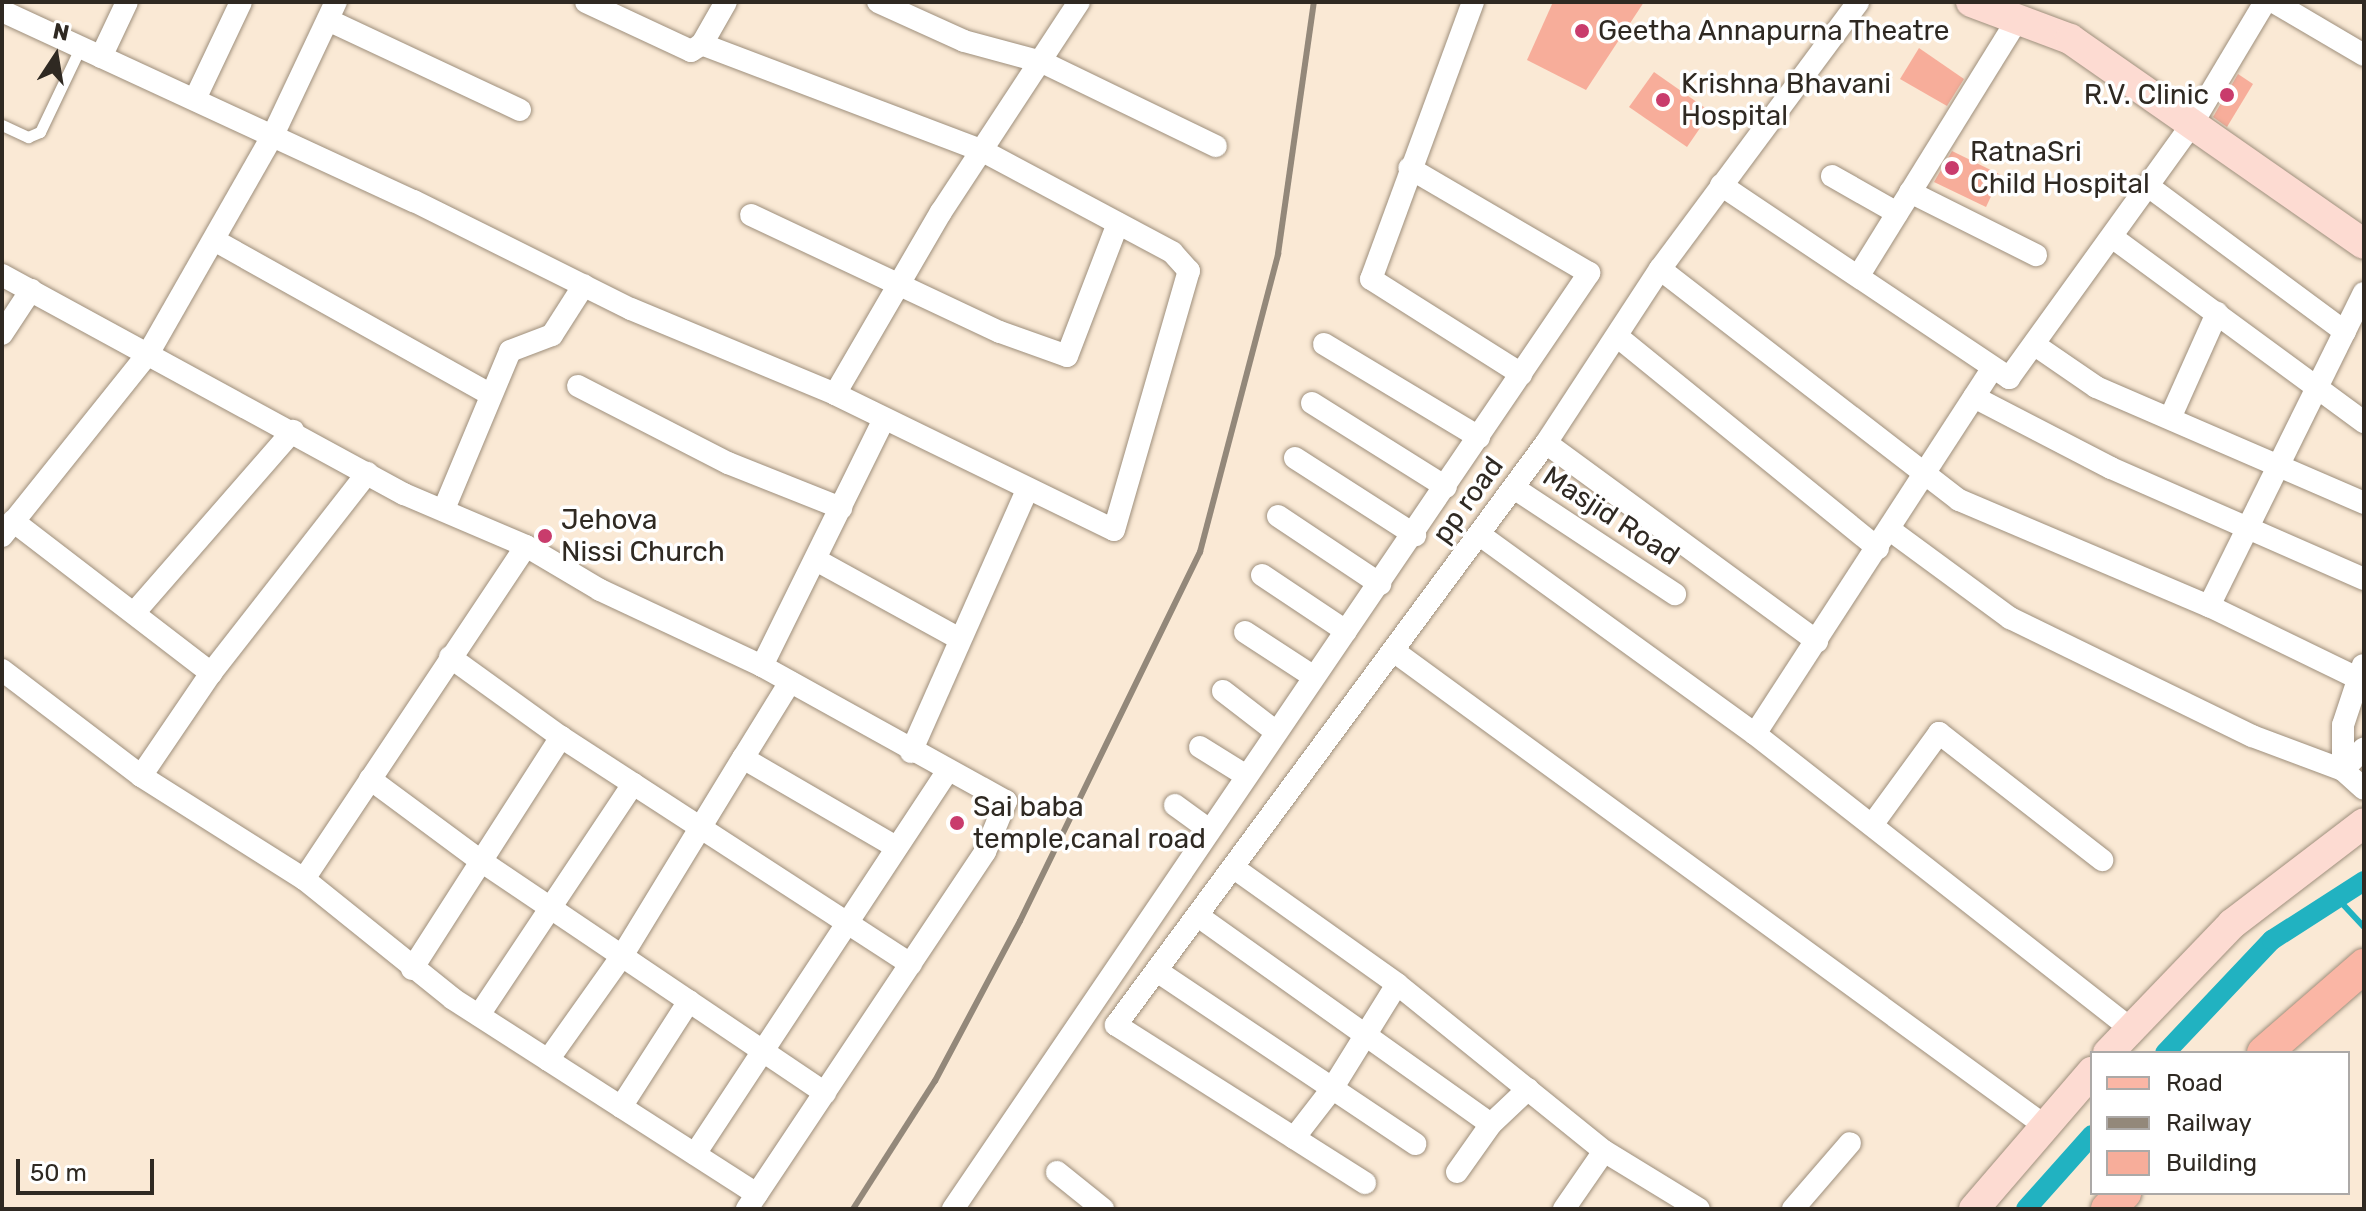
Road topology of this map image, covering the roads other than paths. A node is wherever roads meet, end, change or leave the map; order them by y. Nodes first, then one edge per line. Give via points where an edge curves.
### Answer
1 (127, 2) edge
2 (241, 2) edge
3 (586, 2) edge
4 (726, 2) edge
5 (878, 2) edge
6 (1079, 2) edge
7 (1473, 2) edge
8 (1858, 2) edge
9 (1971, 2) edge
10 (2265, 2) edge
11 (2274, 2) edge
12 (16, 11) edge
13 (332, 11) edge
14 (2018, 19) junction
15 (702, 44) junction
16 (81, 46) junction
17 (2364, 55) edge
18 (101, 57) junction
19 (1042, 62) junction
20 (195, 99) junction
21 (520, 110) dead end
22 (2192, 124) junction
23 (2, 125) edge
24 (273, 135) junction
25 (1216, 146) dead end
26 (983, 151) junction
27 (1409, 168) junction
28 (1832, 176) dead end
29 (1721, 185) junction
30 (2148, 186) junction
31 (1910, 192) junction
32 (1897, 213) junction
33 (751, 215) dead end
34 (1118, 223) junction
35 (2112, 237) junction
36 (214, 240) junction
37 (2364, 244) edge
38 (2036, 255) dead end
39 (1660, 269) junction
40 (2, 275) edge
41 (1859, 275) junction
42 (899, 281) junction
43 (584, 285) junction
44 (31, 290) junction
45 (2364, 293) edge
46 (2217, 313) junction
47 (2345, 332) junction
48 (2, 334) edge
49 (1618, 337) junction
50 (1324, 344) dead end
51 (2035, 345) junction
52 (148, 354) junction
53 (1992, 369) junction
54 (1521, 374) junction
55 (578, 386) dead end
56 (2317, 387) junction
57 (835, 394) junction
58 (491, 395) junction
59 (1974, 397) junction
60 (1312, 403) dead end
61 (2171, 416) junction
62 (884, 419) junction
63 (2364, 422) edge
64 (293, 431) junction
65 (1479, 437) junction
66 (1546, 443) junction
67 (1295, 458) dead end
68 (2280, 463) junction
69 (367, 473) junction
70 (1925, 477) junction
71 (1446, 487) junction
72 (1514, 488) junction
73 (1027, 490) junction
74 (2364, 503) edge
75 (841, 508) junction
76 (444, 509) junction
77 (1278, 516) dead end
78 (8, 528) edge
79 (2246, 530) junction
80 (1415, 535) junction
81 (1480, 535) junction
82 (1884, 539) junction
83 (526, 546) junction
84 (818, 561) junction
85 (1262, 575) dead end
86 (2364, 579) edge
87 (1380, 584) junction
88 (1675, 594) dead end
89 (2209, 606) junction
90 (134, 613) junction
91 (1346, 631) junction
92 (1245, 632) dead end
93 (960, 639) junction
94 (1817, 641) junction
95 (1395, 652) junction
96 (450, 657) junction
97 (762, 666) junction
98 (2, 670) edge
99 (2361, 671) edge
100 (211, 673) junction
101 (1314, 677) junction
102 (790, 682) junction
103 (1223, 691) dead end
104 (1275, 731) junction
105 (1755, 734) junction
106 (561, 737) junction
107 (1200, 747) dead end
108 (2364, 748) edge
109 (911, 752) junction
110 (743, 758) junction
111 (2343, 770) junction
112 (948, 771) junction
113 (1245, 775) junction
114 (141, 776) junction
115 (370, 779) junction
116 (633, 784) junction
117 (2364, 789) edge
118 (1175, 805) dead end
119 (2364, 823) edge
120 (1872, 825) junction
121 (1208, 829) junction
122 (703, 830) junction
123 (896, 847) junction
124 (2102, 860) dead end
125 (481, 861) junction
126 (1234, 868) junction
127 (304, 879) junction
128 (551, 909) junction
129 (1198, 916) junction
130 (845, 922) junction
131 (622, 956) junction
132 (911, 964) junction
133 (2364, 966) edge
134 (412, 969) junction
135 (1157, 971) junction
136 (1397, 984) junction
137 (689, 1001) junction
138 (479, 1015) junction
139 (2130, 1028) junction
140 (1367, 1036) junction
141 (760, 1049) junction
142 (2110, 1051) edge
143 (2266, 1051) edge
144 (548, 1060) junction
145 (2090, 1074) edge
146 (1332, 1089) junction
147 (1528, 1089) junction
148 (825, 1093) junction
149 (621, 1107) junction
150 (1491, 1124) junction
151 (2045, 1126) junction
152 (1294, 1138) junction
153 (1850, 1143) dead end
154 (1415, 1144) dead end
155 (1604, 1151) junction
156 (695, 1154) junction
157 (1057, 1172) dead end
158 (1457, 1172) dead end
159 (1365, 1183) dead end
160 (752, 1202) edge
161 (953, 1209) edge
162 (1103, 1209) edge
163 (1564, 1209) edge
164 (1699, 1209) edge
165 (1793, 1209) edge
166 (1974, 1209) edge

1 - 18 street
2 - 20 street
3 - 15 street via 691,51
4 - 15 street
5 - 19 street via 964,41
6 - 19 street
7 - 27 street
8 - 29 street, pp road
9 - 14 main road
10 - 22 street
11 - 17 street
12 - 16 street
13 - 21 street
13 - 24 street
14 - 22 main road via 2070,39
14 - 31 street
15 - 26 street
16 - 18 street
16 - 23 lane via 40,132 28,137
18 - 20 street
19 - 25 street
19 - 26 street
20 - 24 street
22 - 30 street
22 - 37 main road
24 - 36 street
24 - 43 street
26 - 34 street
26 - 42 street
27 - 54 street via 1371,279
27 - 54 street via 1589,273
28 - 32 street
29 - 39 street, pp road
29 - 41 street
30 - 35 street
30 - 47 street
31 - 32 street
31 - 38 street
32 - 41 street
33 - 42 street
34 - 42 street via 1067,356 1000,332
34 - 73 street via 1172,252 1189,271 1114,530
35 - 46 street
35 - 51 street
36 - 52 street
36 - 58 street
39 - 49 street, pp road
39 - 70 street
40 - 44 street
41 - 53 street
42 - 57 street
43 - 57 street
43 - 58 street via 552,335 510,351
44 - 48 street
44 - 52 street
45 - 47 street
46 - 56 street
46 - 61 street
47 - 56 street
49 - 66 street, pp road
49 - 82 street
50 - 65 street
51 - 53 street via 2009,378
51 - 61 street via 2076,377
52 - 64 street
52 - 78 street
53 - 59 street
54 - 65 street
55 - 75 street via 728,463
56 - 63 street
56 - 68 street
57 - 62 street
58 - 76 street
59 - 70 street
59 - 79 street
60 - 71 street
61 - 68 street
62 - 73 street
62 - 75 street
64 - 69 street
64 - 90 street
65 - 71 street
66 - 72 street, pp road
66 - 94 street
67 - 80 street
68 - 74 street
68 - 79 street
69 - 76 street
69 - 100 street
70 - 82 street
70 - 89 street via 1959,500
71 - 80 street
72 - 81 street, pp road
72 - 88 street, Masjid Road
73 - 93 street
75 - 84 street
76 - 83 street
77 - 87 street
78 - 90 street
79 - 86 street
79 - 89 street
80 - 87 street
81 - 95 street, pp road
81 - 105 street
82 - 94 street
82 - 111 street via 2010,618 2252,736
83 - 96 street
83 - 97 street via 600,590
84 - 93 street
84 - 97 street
85 - 91 street
87 - 91 street
89 - 99 street
90 - 100 street
91 - 101 street
92 - 101 street
93 - 109 street
94 - 105 street
95 - 126 street, pp road
95 - 151 street
96 - 106 street
96 - 115 street
97 - 102 street
98 - 114 street
99 - 111 street via 2343,725
100 - 114 street
101 - 104 street
102 - 109 street
102 - 110 street
103 - 104 street
104 - 113 street
105 - 120 street
106 - 116 street
106 - 125 street
107 - 113 street
108 - 111 street
109 - 112 street
110 - 122 street
110 - 123 street
111 - 117 street
112 - 123 street
112 - 132 street via 1006,801 985,852
113 - 121 street
114 - 127 street
115 - 125 street
115 - 127 street
116 - 122 street
116 - 128 street
118 - 121 street
119 - 139 main road via 2232,924
120 - 124 street via 1939,733
120 - 139 street
121 - 161 street
122 - 130 street
122 - 131 street
123 - 130 street
125 - 128 street
125 - 134 street
126 - 129 street, pp road
126 - 136 street
127 - 134 street
128 - 131 street
128 - 138 street
129 - 135 street, pp road
129 - 140 street
130 - 132 street
130 - 141 street
131 - 137 street
131 - 144 street
132 - 148 street
133 - 143 main road
134 - 138 street
135 - 146 street
135 - 152 street, pp road via 1116,1025
136 - 140 street
136 - 147 street
137 - 141 street
137 - 149 street
138 - 144 street
139 - 142 main road
140 - 146 street
140 - 150 street
141 - 148 street
141 - 156 street
144 - 149 street
145 - 151 main road
146 - 152 street
146 - 154 street
147 - 150 street
147 - 155 street
148 - 160 street
149 - 156 street
150 - 158 street
151 - 166 main road
152 - 159 street
153 - 165 street
155 - 163 street
155 - 164 street
156 - 160 street
157 - 162 street

